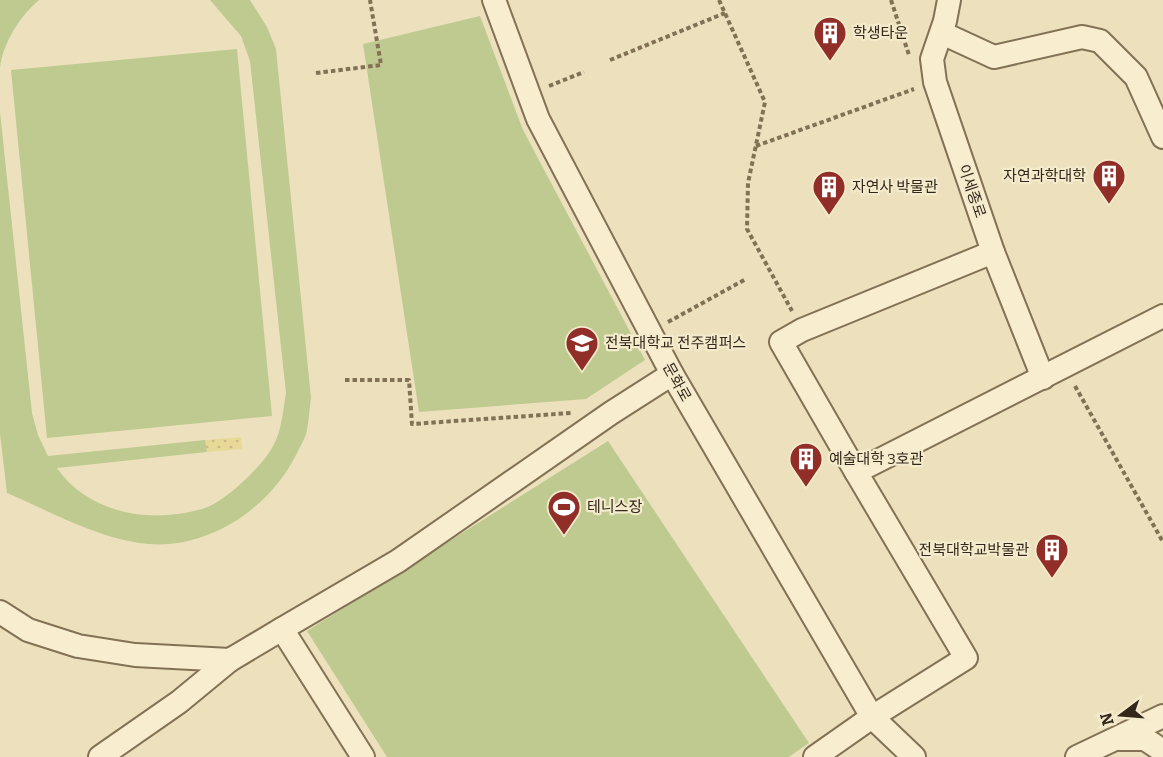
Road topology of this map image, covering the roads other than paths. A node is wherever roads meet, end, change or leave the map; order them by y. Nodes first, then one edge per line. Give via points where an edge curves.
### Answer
1 (494, 0) edge
2 (949, 0) edge
3 (942, 33) junction
4 (1160, 123) edge
5 (993, 252) junction
6 (1163, 316) edge
7 (672, 374) junction
8 (1043, 378) junction
9 (856, 472) junction
10 (0, 612) edge
11 (282, 629) junction
12 (230, 660) junction
13 (872, 717) junction
14 (1163, 717) edge
15 (1115, 739) junction
16 (1163, 751) edge
17 (100, 757) edge
18 (363, 757) edge
19 (815, 757) edge
20 (914, 757) edge
21 (1077, 757) edge

1 - 7 lane, 문화로 via 538,119
2 - 3 lane, 이세종로
3 - 4 lane via 994,57 1082,37 1100,41 1136,77
3 - 5 lane, 이세종로 via 932,59 935,82
5 - 8 lane, 이세종로
5 - 9 lane via 781,342
6 - 8 lane
7 - 11 lane via 398,561
7 - 13 lane, 문화로
8 - 9 lane
9 - 13 lane via 966,658
10 - 12 lane via 28,630 78,646 135,655
11 - 12 lane
11 - 18 lane
12 - 17 lane via 179,702
13 - 19 lane
13 - 20 lane, 문화로
14 - 15 lane
15 - 16 lane via 1145,739
15 - 21 lane

